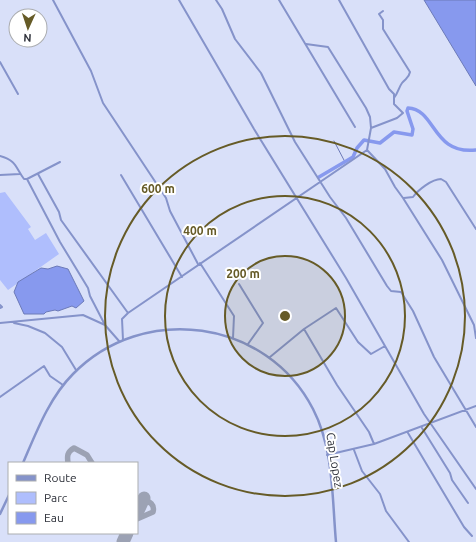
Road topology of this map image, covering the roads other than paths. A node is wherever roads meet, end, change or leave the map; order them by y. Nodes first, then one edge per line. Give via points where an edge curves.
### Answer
1 (53, 0) edge
2 (179, 0) edge
3 (216, 0) edge
4 (279, 0) edge
5 (339, 0) edge
6 (384, 11) dead end
7 (306, 44) junction
8 (0, 62) edge
9 (18, 94) dead end
10 (394, 99) junction
11 (355, 127) dead end
12 (371, 128) junction
13 (367, 150) junction
14 (0, 156) edge
15 (60, 162) dead end
16 (20, 174) junction
17 (38, 174) junction
18 (0, 175) edge
19 (121, 175) dead end
20 (27, 179) junction
21 (320, 182) junction
22 (296, 198) junction
23 (403, 198) junction
24 (476, 230) edge
25 (199, 264) junction
26 (182, 276) junction
27 (239, 284) dead end
28 (128, 313) junction
29 (10, 322) junction
30 (0, 323) edge
31 (105, 325) junction
32 (304, 329) junction
33 (233, 338) junction
34 (476, 338) edge
35 (123, 340) junction
36 (119, 341) junction
37 (248, 344) junction
38 (385, 346) junction
39 (270, 357) junction
40 (76, 370) junction
41 (63, 385) junction
42 (0, 397) edge
43 (476, 406) edge
44 (465, 411) junction
45 (432, 424) junction
46 (476, 427) edge
47 (421, 428) junction
48 (408, 433) junction
49 (374, 444) junction
50 (354, 450) junction
51 (328, 455) junction
52 (23, 462) edge
53 (476, 489) edge
54 (8, 497) edge
55 (468, 503) dead end
56 (0, 514) edge
57 (472, 536) dead end
58 (336, 542) edge
59 (408, 542) edge

1 - 25 street via 91,71 103,103 166,198 170,211
2 - 22 street
3 - 21 street via 235,39 261,73 295,142
4 - 7 street
5 - 10 street via 394,94
6 - 10 street via 379,14 383,20 383,29 410,72 410,76
7 - 11 street
7 - 12 street via 328,47 366,108
8 - 9 street
10 - 12 street via 394,104 403,113
12 - 13 street
13 - 21 street
13 - 23 street via 385,169
14 - 16 street via 16,164
15 - 17 street
16 - 18 street
16 - 20 street
17 - 20 street
17 - 28 street via 60,212 61,220
19 - 26 street
20 - 31 street via 88,288
21 - 22 street
21 - 44 street via 346,218 387,286 391,291 399,291 414,311 432,352
22 - 25 street
22 - 38 street
23 - 24 street via 413,197 432,181 441,179 446,182
23 - 34 street via 453,281 456,292 474,325
25 - 26 street
25 - 33 street via 234,316
26 - 28 street
27 - 37 street via 263,323
28 - 35 street via 122,319
29 - 30 street
29 - 31 street via 83,315
29 - 40 street via 45,333 62,347
31 - 36 street
32 - 38 street via 336,308 363,348 371,354
32 - 39 street
32 - 49 street
33 - 35 street, Cap Lopez via 210,331 182,328 151,331
33 - 37 street, Cap Lopez
35 - 36 street, Cap Lopez
36 - 40 street, Cap Lopez
37 - 39 street, Cap Lopez
38 - 45 street
39 - 51 street, Cap Lopez via 291,376 309,401 321,426
40 - 41 street, Cap Lopez
41 - 42 street via 50,376 44,366
41 - 52 street, Cap Lopez via 50,405
43 - 44 street
44 - 45 street
44 - 46 street
45 - 47 street
45 - 53 street
47 - 48 street
47 - 55 street
48 - 49 street
48 - 57 street via 464,527
49 - 50 street
50 - 51 street
50 - 59 street via 362,471 380,494 386,511
51 - 58 street, Cap Lopez
54 - 56 street

